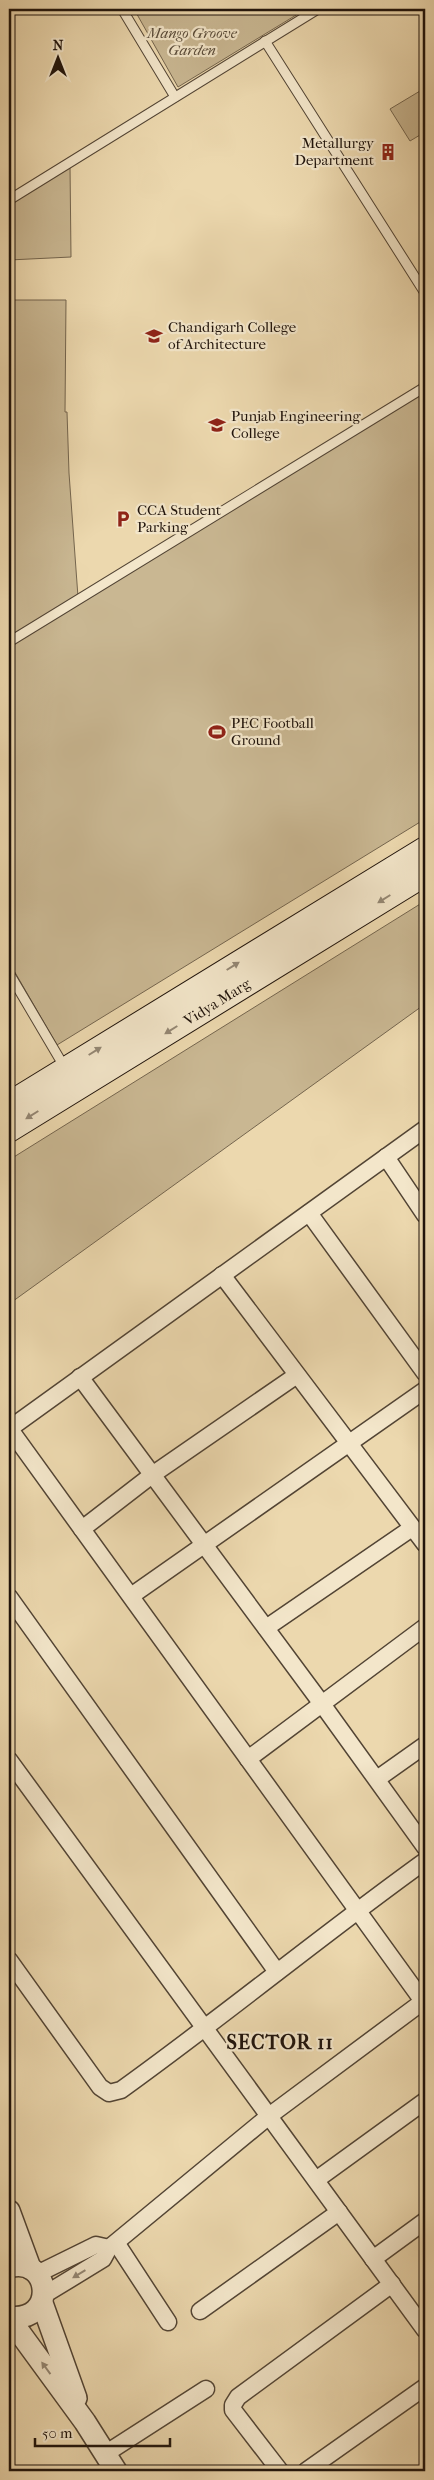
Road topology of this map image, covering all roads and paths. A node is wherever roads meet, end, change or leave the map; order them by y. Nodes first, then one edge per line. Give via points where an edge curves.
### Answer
1 (122, 9) edge
2 (318, 9) edge
3 (265, 41) junction
4 (174, 97) junction
5 (9, 200) edge
6 (425, 293) edge
7 (425, 387) edge
8 (9, 642) edge
9 (425, 849) edge
10 (425, 874) edge
11 (9, 973) edge
12 (66, 1069) junction
13 (9, 1104) edge
14 (425, 1128) edge
15 (9, 1130) edge
16 (386, 1157) junction
17 (309, 1213) junction
18 (425, 1216) edge
19 (222, 1275) junction
20 (425, 1373) edge
21 (297, 1375) junction
22 (80, 1377) junction
23 (425, 1390) edge
24 (9, 1428) edge
25 (349, 1443) junction
26 (152, 1475) junction
27 (82, 1528) junction
28 (412, 1528) junction
29 (425, 1544) edge
30 (204, 1545) junction
31 (131, 1596) junction
32 (9, 1597) edge
33 (425, 1627) edge
34 (266, 1628) junction
35 (322, 1704) junction
36 (425, 1745) edge
37 (248, 1759) junction
38 (9, 1760) edge
39 (376, 1779) junction
40 (425, 1847) edge
41 (425, 1861) edge
42 (357, 1910) junction
43 (9, 1960) edge
44 (278, 1972) junction
45 (425, 2002) edge
46 (206, 2029) junction
47 (425, 2101) edge
48 (269, 2116) junction
49 (316, 2180) junction
50 (9, 2211) edge
51 (339, 2212) junction
52 (425, 2221) edge
53 (113, 2246) junction
54 (374, 2259) junction
55 (25, 2269) edge
56 (392, 2284) junction
57 (43, 2299) junction
58 (200, 2311) dead end
59 (9, 2318) edge
60 (168, 2322) dead end
61 (425, 2330) edge
62 (425, 2387) edge
63 (206, 2389) dead end
64 (85, 2422) junction
65 (111, 2463) edge
66 (280, 2471) edge
67 (306, 2471) edge

1 - 4 lane
2 - 3 lane
3 - 4 lane
3 - 6 lane
4 - 5 lane
7 - 8 lane
12 -> 9 main road, Vidya Marg
10 -> 15 main road, Vidya Marg
11 - 12 lane
12 - 13 main road, Vidya Marg
14 - 16 street
16 - 17 street
16 - 18 street
17 - 19 street
17 - 20 street
19 - 21 street
19 - 22 street
21 - 25 street
21 - 26 street
22 - 24 street
22 - 26 street
23 - 25 street
24 - 27 street
25 - 28 street
25 - 30 street
26 - 27 street
26 - 30 street
27 - 31 street
28 - 29 street
28 - 34 street
30 - 31 street
30 - 34 street
31 - 37 street
32 - 44 street
33 - 35 street
34 - 35 street
35 - 37 street
35 - 39 street
36 - 39 street
37 - 42 street
38 - 46 street
39 - 40 street
41 - 42 street
42 - 44 street
42 - 45 street
43 - 46 street via 100,2086 108,2092 121,2090
44 - 46 street
45 - 48 street
46 - 48 street
47 - 49 street
48 - 49 street
48 - 53 street
49 - 51 street
50 - 55 street
51 - 54 street
51 - 58 street
52 - 54 street
53 - 55 street via 96,2246
53 -> 57 street via 103,2259
53 - 60 street
54 - 56 street
55 - 57 street via 44,2287
56 - 61 street
56 - 66 street via 238,2397 233,2405 233,2410
57 - 59 street via 31,2314 23,2318
57 - 64 street
64 -> 59 street
62 - 67 street
63 - 65 street
64 - 65 street

